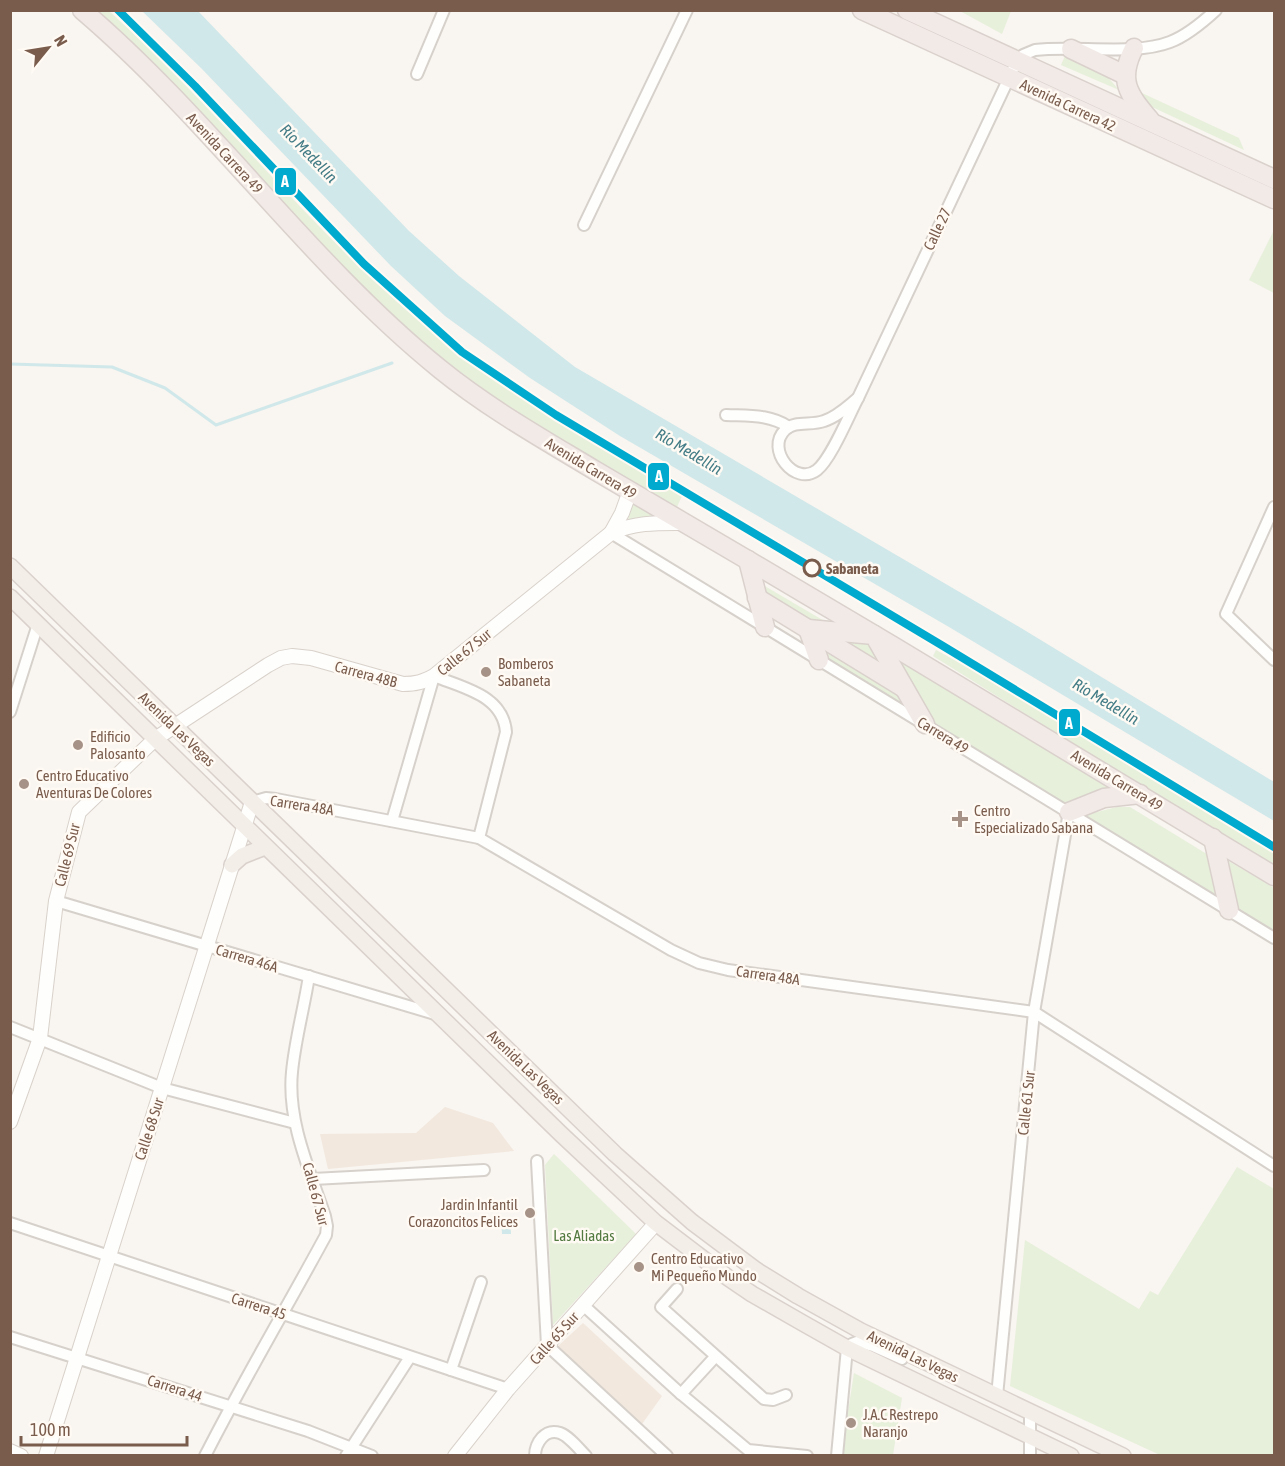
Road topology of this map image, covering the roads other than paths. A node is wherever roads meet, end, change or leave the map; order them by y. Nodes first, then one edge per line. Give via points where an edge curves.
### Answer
1 (82, 10) edge
2 (444, 10) edge
3 (687, 10) edge
4 (862, 10) edge
5 (907, 10) edge
6 (1216, 10) edge
7 (1134, 48) junction
8 (1071, 49) junction
9 (1013, 69) junction
10 (417, 74) dead end
11 (1125, 75) junction
12 (1153, 124) junction
13 (1275, 179) edge
14 (1275, 199) edge
15 (584, 225) dead end
16 (858, 398) junction
17 (726, 415) dead end
18 (789, 427) junction
19 (630, 491) junction
20 (1275, 507) edge
21 (685, 523) junction
22 (611, 533) junction
23 (748, 560) junction
24 (10, 566) edge
25 (10, 597) edge
26 (757, 598) junction
27 (38, 624) junction
28 (765, 627) junction
29 (808, 629) junction
30 (874, 634) junction
31 (292, 656) joint
32 (819, 660) junction
33 (1275, 660) edge
34 (434, 676) junction
35 (905, 688) junction
36 (10, 712) edge
37 (925, 724) junction
38 (174, 727) junction
39 (155, 739) junction
40 (1140, 794) junction
41 (252, 802) junction
42 (1069, 812) junction
43 (392, 821) junction
44 (245, 826) junction
45 (479, 838) junction
46 (1213, 838) junction
47 (265, 847) junction
48 (232, 865) junction
49 (1275, 876) edge
50 (56, 901) junction
51 (1229, 909) junction
52 (1275, 938) edge
53 (207, 946) junction
54 (309, 976) junction
55 (1034, 1012) junction
56 (438, 1015) junction
57 (10, 1027) edge
58 (33, 1036) junction
59 (162, 1088) junction
60 (10, 1122) edge
61 (295, 1123) junction
62 (537, 1161) dead end
63 (1275, 1166) edge
64 (484, 1170) dead end
65 (313, 1179) junction
66 (10, 1223) edge
67 (656, 1223) junction
68 (109, 1256) junction
69 (481, 1282) dead end
70 (677, 1289) dead end
71 (583, 1305) junction
72 (283, 1314) junction
73 (10, 1337) edge
74 (547, 1345) junction
75 (847, 1348) junction
76 (77, 1357) junction
77 (410, 1357) junction
78 (716, 1357) junction
79 (940, 1368) junction
80 (451, 1370) junction
81 (508, 1389) junction
82 (681, 1394) junction
83 (786, 1395) dead end
84 (997, 1396) junction
85 (230, 1406) junction
86 (1030, 1412) junction
87 (1030, 1436) junction
88 (10, 1451) edge
89 (349, 1452) edge
90 (21, 1455) edge
91 (46, 1455) edge
92 (205, 1455) edge
93 (372, 1455) edge
94 (455, 1455) edge
95 (535, 1455) edge
96 (586, 1455) edge
97 (667, 1455) edge
98 (807, 1455) edge
99 (837, 1455) edge
100 (1030, 1455) edge
101 (1071, 1455) edge
102 (1123, 1455) edge

1 - 19 highway, Avenida Carrera 49 via 154,77 401,336 488,403
2 - 10 street
3 - 15 street
4 - 9 highway, Avenida Carrera 42
5 - 9 highway, Avenida Carrera 42
6 - 7 street via 1179,38
7 - 8 street
7 - 11 highway
8 - 9 street via 1035,50 1023,55
8 - 11 highway
9 - 12 highway, Avenida Carrera 42
9 - 14 highway, Avenida Carrera 42
9 - 16 street, Calle 27
11 - 12 highway via 1131,96
12 - 13 highway, Avenida Carrera 42
16 - 18 street, Calle 27 via 824,422
16 - 18 street, Calle 27 via 829,455 812,473 801,474 790,468 778,450 779,439
17 - 18 street via 765,416
19 - 21 highway, Avenida Carrera 49
19 - 22 street, Calle 67 Sur
20 - 33 street via 1226,614
21 - 22 street, Calle 67 Sur via 644,523
21 - 23 highway, Avenida Carrera 49
22 - 28 street, Carrera 49
22 - 34 street, Calle 67 Sur
23 - 26 highway
23 - 30 highway, Avenida Carrera 49
24 - 38 main road, Avenida Las Vegas
25 - 27 main road, Avenida Las Vegas
26 - 28 highway
26 - 29 highway
27 - 36 street
27 - 39 main road, Avenida Las Vegas
28 - 32 street, Carrera 49
29 - 30 highway
29 - 32 highway
29 - 35 highway
30 - 35 highway
30 - 40 highway, Avenida Carrera 49
31 - 34 street, Carrera 48B via 403,684
31 - 38 street, Calle 69 Sur via 268,665
32 - 37 street, Carrera 49
34 - 43 street, Calle 67 Sur
34 - 45 street via 487,698 505,721 506,732
35 - 37 highway
37 - 42 street, Carrera 49
38 - 39 street, Calle 69 Sur
38 - 41 main road, Avenida Las Vegas
39 - 44 main road, Avenida Las Vegas
39 - 50 street, Calle 69 Sur via 79,812
40 - 42 highway via 1104,798
40 - 46 highway, Avenida Carrera 49
41 - 43 street, Carrera 48A via 276,799
41 - 44 street, Calle 68 Sur
41 - 79 main road, Avenida Las Vegas via 623,1161 692,1222 798,1296
42 - 51 street, Carrera 49
42 - 55 street, Calle 61 Sur
43 - 45 street, Carrera 48A
44 - 47 main road, Avenida Las Vegas
44 - 48 street, Calle 68 Sur
45 - 55 street, Carrera 48A via 699,963
46 - 49 highway, Avenida Carrera 49
46 - 51 highway
47 - 48 main road via 242,856
47 - 56 main road, Avenida Las Vegas
48 - 53 street, Calle 68 Sur
50 - 53 street, Carrera 46A
50 - 58 street, Calle 69 Sur via 42,1022
51 - 52 street, Carrera 49
53 - 54 street, Carrera 46A
53 - 59 street, Calle 68 Sur
54 - 56 street, Carrera 46A
54 - 61 street, Calle 67 Sur via 291,1073
55 - 63 street, Carrera 48A
55 - 84 street, Calle 61 Sur
56 - 67 main road, Avenida Las Vegas
57 - 58 street
58 - 59 street
58 - 60 street
59 - 61 street
59 - 68 street, Calle 68 Sur
61 - 65 street, Calle 67 Sur
62 - 74 street
64 - 65 street
65 - 72 street, Calle 67 Sur via 325,1216 326,1235
66 - 68 street, Carrera 45
67 - 71 street, Calle 65 Sur
67 - 75 main road, Avenida Las Vegas via 753,1294
68 - 72 street, Carrera 45
68 - 76 street, Calle 68 Sur
69 - 80 street
70 - 78 street via 661,1307
71 - 74 street, Calle 65 Sur
71 - 82 street
72 - 77 street, Carrera 45
72 - 85 street, Calle 67 Sur
73 - 76 street, Carrera 44
74 - 81 street, Calle 65 Sur
74 - 97 street
75 - 79 street via 865,1343 916,1365
75 - 87 main road, Avenida Las Vegas
75 - 99 street
76 - 85 street, Carrera 44
76 - 91 street, Calle 68 Sur
77 - 80 street, Carrera 45
77 - 89 street
78 - 82 street
78 - 83 street via 764,1399
79 - 84 main road, Avenida Las Vegas
80 - 81 street, Carrera 45
81 - 94 street, Calle 65 Sur
82 - 98 street via 748,1450
84 - 86 main road, Avenida Las Vegas
85 - 89 street, Carrera 44 via 308,1431
85 - 92 street, Calle 67 Sur
86 - 87 street
86 - 102 main road, Avenida Las Vegas
87 - 100 street
87 - 101 main road, Avenida Las Vegas
88 - 90 street
89 - 93 street, Carrera 44
95 - 96 street via 538,1441 554,1432 561,1433

